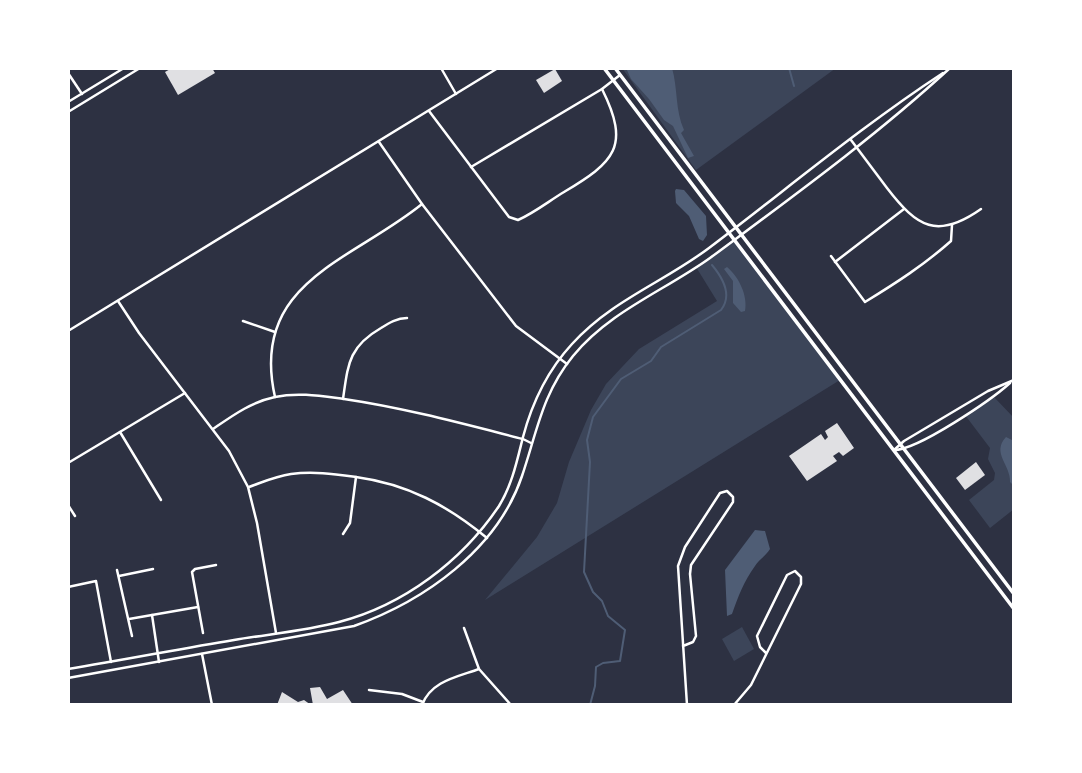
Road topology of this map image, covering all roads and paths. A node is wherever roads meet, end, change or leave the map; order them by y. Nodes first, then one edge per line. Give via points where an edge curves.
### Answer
1 (124, 68) edge
2 (140, 68) edge
3 (440, 68) edge
4 (498, 68) edge
5 (604, 68) edge
6 (615, 68) edge
7 (950, 68) edge
8 (68, 73) edge
9 (620, 75) junction
10 (613, 80) junction
11 (602, 89) junction
12 (82, 94) junction
13 (456, 94) junction
14 (68, 102) edge
15 (429, 111) junction
16 (68, 112) edge
17 (886, 112) junction
18 (892, 119) junction
19 (851, 140) junction
20 (379, 142) junction
21 (673, 145) junction
22 (857, 147) junction
23 (666, 151) junction
24 (471, 167) junction
25 (422, 204) junction
26 (904, 209) junction
27 (981, 209) dead end
28 (951, 225) junction
29 (735, 227) junction
30 (729, 232) junction
31 (741, 234) junction
32 (734, 239) junction
33 (831, 256) dead end
34 (835, 262) junction
35 (118, 300) junction
36 (407, 318) dead end
37 (806, 320) junction
38 (243, 321) dead end
39 (799, 325) junction
40 (68, 331) edge
41 (275, 332) junction
42 (559, 360) junction
43 (567, 364) junction
44 (1013, 381) edge
45 (185, 393) junction
46 (275, 397) junction
47 (343, 399) junction
48 (213, 429) junction
49 (120, 432) junction
50 (523, 439) junction
51 (531, 443) junction
52 (900, 444) junction
53 (894, 450) junction
54 (904, 450) junction
55 (68, 463) edge
56 (356, 477) junction
57 (248, 487) junction
58 (161, 500) dead end
59 (68, 505) edge
60 (75, 516) dead end
61 (954, 516) junction
62 (948, 520) junction
63 (480, 532) junction
64 (343, 534) dead end
65 (486, 538) junction
66 (216, 565) dead end
67 (153, 569) dead end
68 (117, 570) dead end
69 (119, 576) junction
70 (68, 587) edge
71 (1014, 594) edge
72 (198, 607) junction
73 (1014, 609) edge
74 (152, 615) junction
75 (129, 619) junction
76 (464, 628) dead end
77 (203, 633) dead end
78 (276, 633) junction
79 (132, 636) dead end
80 (683, 646) junction
81 (158, 653) junction
82 (766, 653) junction
83 (202, 654) junction
84 (111, 662) junction
85 (159, 662) junction
86 (68, 669) edge
87 (479, 669) junction
88 (68, 678) edge
89 (369, 690) dead end
90 (423, 703) edge
91 (212, 705) edge
92 (511, 705) edge
93 (687, 705) edge
94 (734, 705) edge

1 - 12 street
2 - 16 street
3 - 13 street
4 - 13 street
5 - 10 main road
6 - 9 main road
7 - 17 street
7 - 18 street
8 - 12 street
9 - 10 street
9 - 21 main road
10 - 11 street
10 - 23 main road
11 - 24 street
11 - 24 street via 615,127 616,145 610,159 521,220 509,217
12 - 14 street
13 - 15 street
15 - 20 street
15 - 24 street
17 - 18 street
17 - 19 street
18 - 22 street
19 - 22 street
19 - 29 street
20 - 25 street
20 - 35 street
21 - 23 main road
21 - 29 main road
22 - 26 street
22 - 31 street
23 - 30 main road
25 - 41 street via 306,282
25 - 42 street via 516,326
26 - 28 street via 929,225
26 - 34 street
27 - 28 street
28 - 34 street via 951,241 931,259 865,302
29 - 30 street
29 - 31 main road
30 - 32 main road
30 - 42 street via 608,310
31 - 32 street
31 - 37 main road
32 - 39 main road
32 - 43 street via 620,313
33 - 34 street
35 - 40 street
35 - 45 street
36 - 47 street via 372,333 356,347
37 - 39 main road
37 - 52 main road
38 - 41 street
39 - 53 main road
41 - 46 street via 270,363
42 - 43 street
42 - 50 street via 537,396
43 - 51 street via 552,388
44 - 52 street
44 - 54 street
45 - 48 street
45 - 49 street
46 - 47 street via 299,394
46 - 48 street via 247,407
47 - 50 street
48 - 57 street
49 - 55 street
49 - 58 street
50 - 51 street
50 - 63 street via 508,489
51 - 65 street via 507,511
52 - 53 street
52 - 54 main road
53 - 54 street
53 - 62 main road
54 - 61 main road
56 - 57 street via 302,473
56 - 63 street via 420,494
56 - 64 street via 350,523
57 - 78 street
59 - 60 street
61 - 62 main road
61 - 71 main road
62 - 73 main road
63 - 65 street
63 - 78 street via 444,568 381,606 341,622
65 - 83 street via 441,580 370,621
66 - 72 street via 192,572
67 - 69 street
68 - 69 street
69 - 75 street
70 - 84 street via 96,582
72 - 74 street
72 - 77 street
74 - 75 street
74 - 81 street
75 - 79 street
76 - 87 street
78 - 81 street
80 - 80 street via 679,560 720,493 727,491 733,502 691,565 696,636
80 - 93 street
81 - 84 street
81 - 85 street
82 - 82 street via 801,584 795,571 788,575 757,636
82 - 94 street via 746,693
83 - 85 street
83 - 91 street
84 - 86 street
85 - 88 street
87 - 90 street via 440,683
87 - 92 street
89 - 90 street via 402,694

